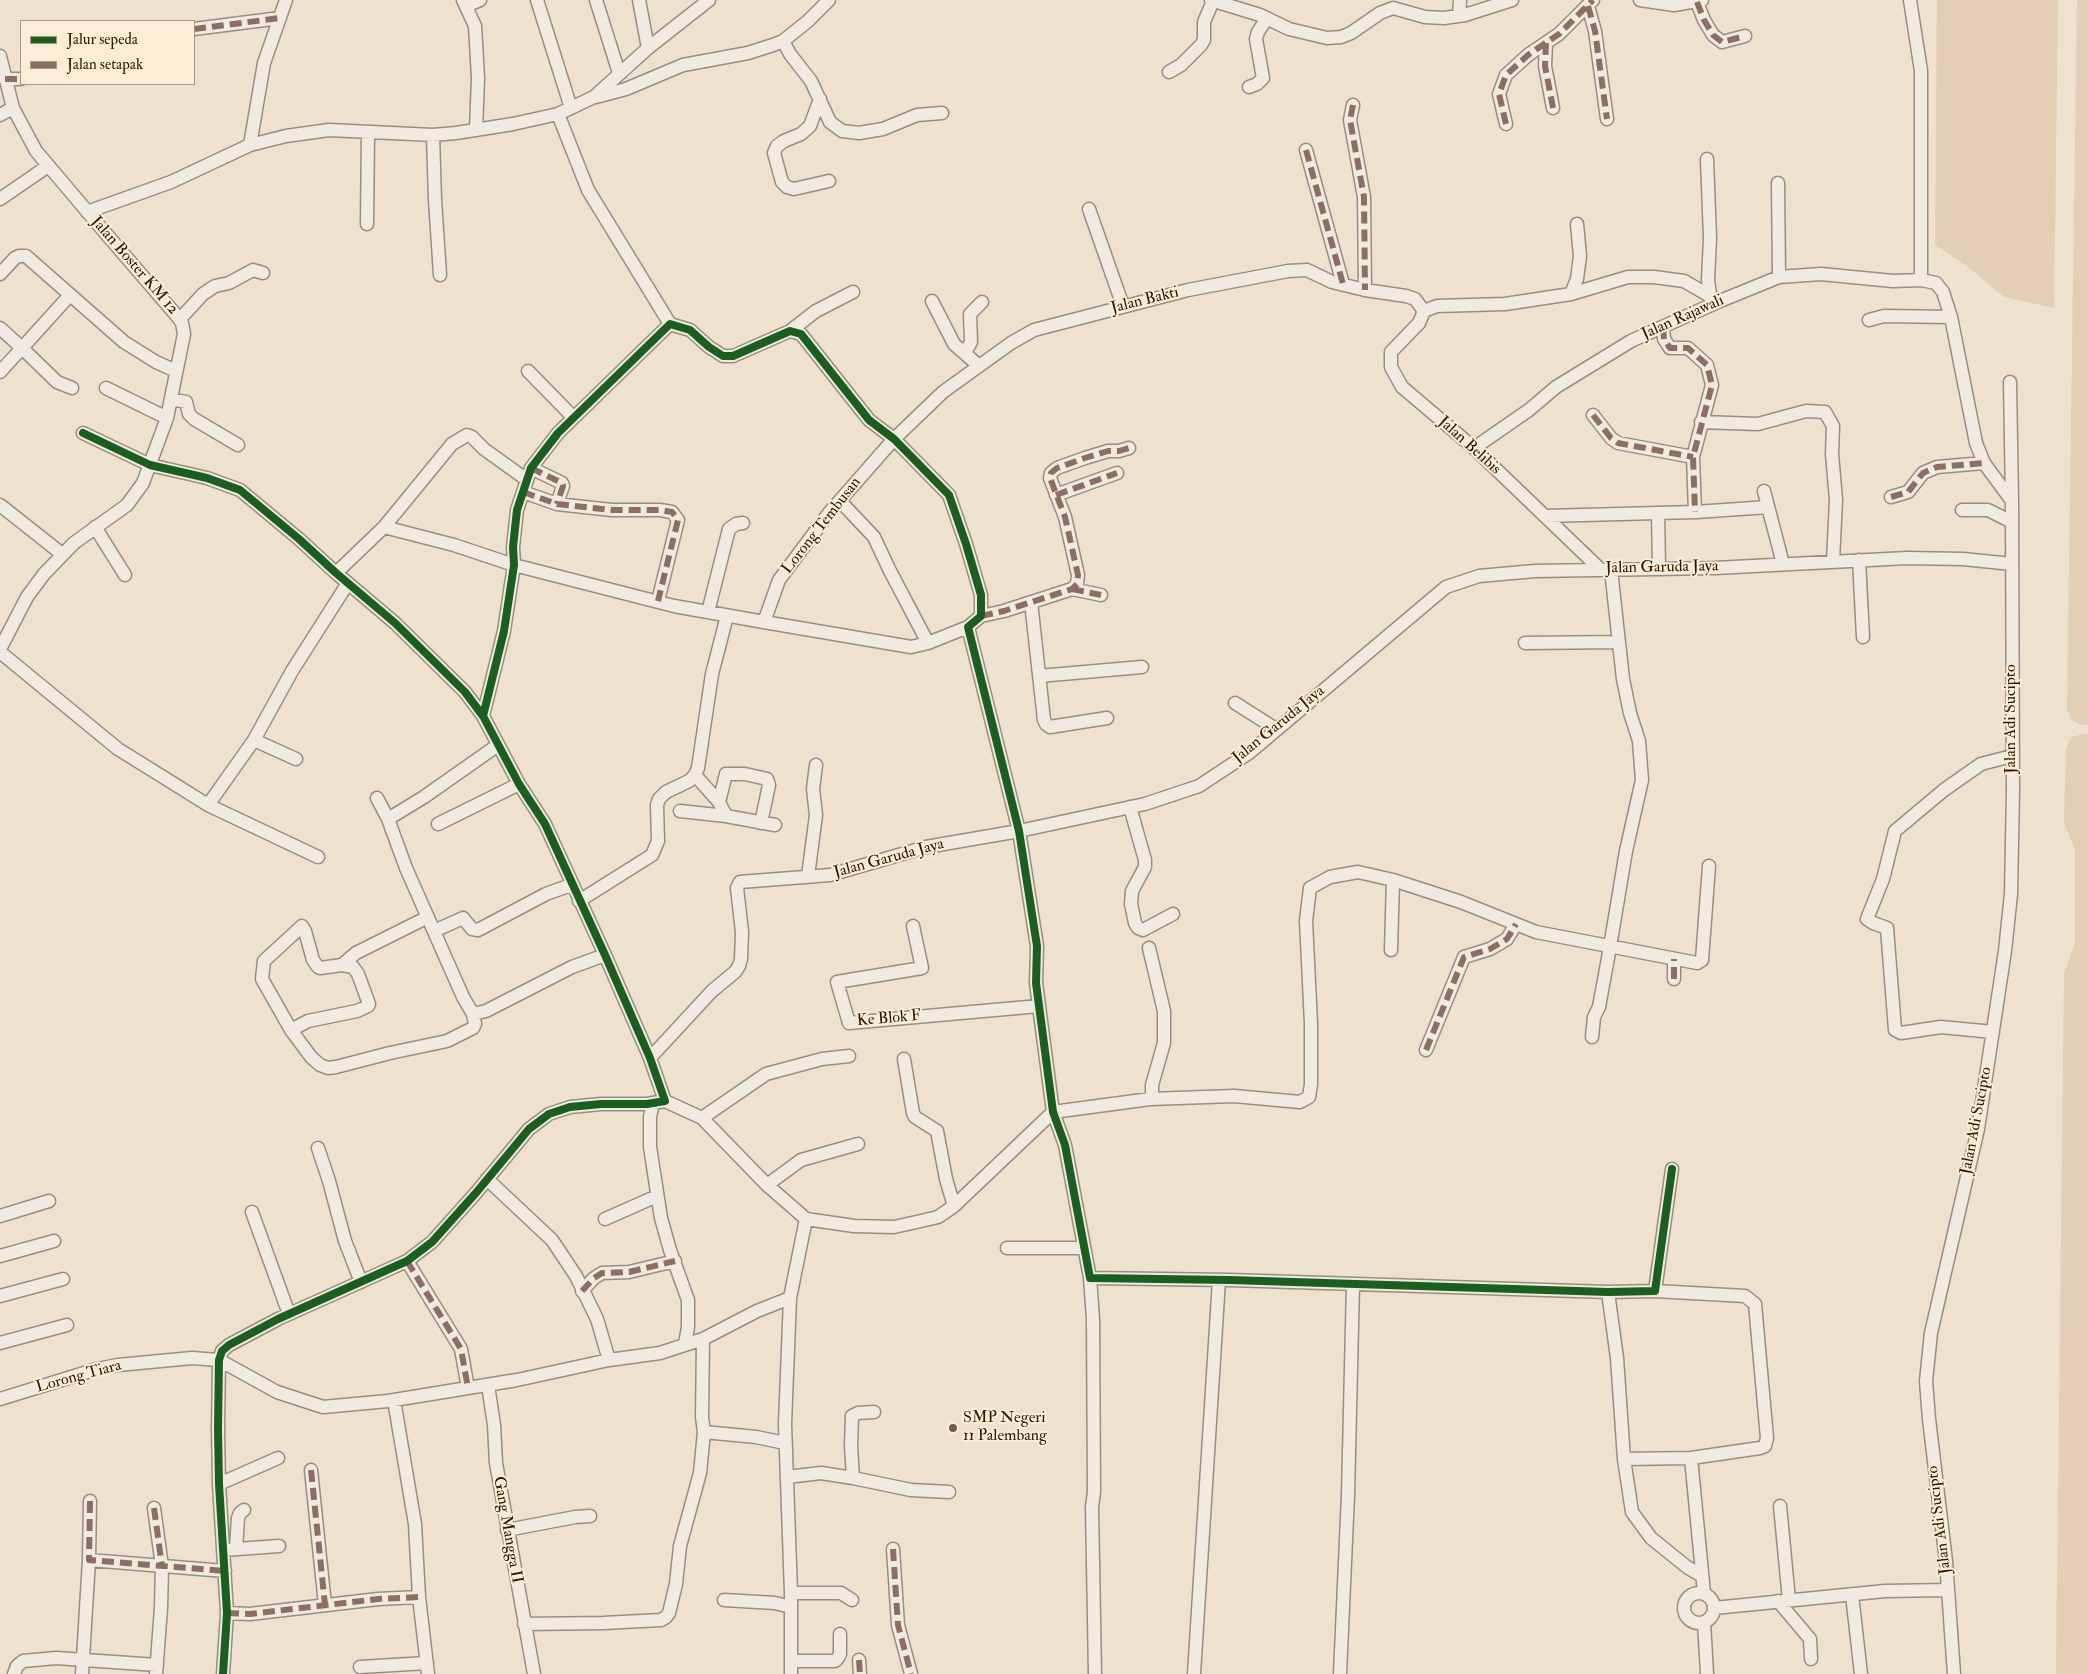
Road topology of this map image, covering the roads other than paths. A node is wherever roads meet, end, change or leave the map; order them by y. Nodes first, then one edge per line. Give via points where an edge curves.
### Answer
1 (286, 0) edge
2 (480, 0) edge
3 (537, 0) edge
4 (596, 0) edge
5 (639, 0) edge
6 (710, 0) edge
7 (829, 0) edge
8 (1212, 0) edge
9 (1460, 0) edge
10 (1512, 0) edge
11 (1633, 0) edge
12 (1640, 0) edge
13 (1910, 0) edge
14 (1700, 1) edge
15 (465, 3) edge
16 (1591, 3) edge
17 (1236, 4) edge
18 (1408, 6) edge
19 (1459, 16) junction
20 (280, 18) junction
21 (1267, 18) junction
22 (195, 29) edge
23 (1744, 36) dead end
24 (783, 41) junction
25 (1546, 43) junction
26 (648, 48) junction
27 (0, 56) edge
28 (1169, 72) dead end
29 (619, 73) junction
30 (5, 79) junction
31 (20, 79) edge
32 (1249, 87) dead end
33 (594, 97) junction
34 (820, 99) junction
35 (1353, 105) dead end
36 (13, 108) junction
37 (571, 108) junction
38 (1553, 108) dead end
39 (942, 113) dead end
40 (558, 114) junction
41 (0, 115) edge
42 (1608, 119) dead end
43 (1506, 124) dead end
44 (476, 130) junction
45 (368, 133) junction
46 (433, 135) junction
47 (250, 145) junction
48 (1306, 150) dead end
49 (1707, 159) dead end
50 (48, 166) junction
51 (829, 181) dead end
52 (1778, 183) dead end
53 (0, 199) edge
54 (1089, 209) dead end
55 (87, 212) junction
56 (367, 224) dead end
57 (1578, 224) dead end
58 (263, 273) dead end
59 (0, 274) edge
60 (440, 275) dead end
61 (1779, 277) junction
62 (1921, 280) junction
63 (1343, 284) junction
64 (1365, 290) junction
65 (853, 292) dead end
66 (1571, 294) junction
67 (70, 295) junction
68 (1711, 300) junction
69 (932, 301) dead end
70 (982, 302) dead end
71 (1123, 306) junction
72 (1424, 311) junction
73 (1951, 318) junction
74 (180, 320) junction
75 (1869, 320) dead end
76 (670, 324) junction
77 (1663, 327) junction
78 (0, 328) edge
79 (790, 331) junction
80 (22, 348) junction
81 (965, 353) junction
82 (978, 365) junction
83 (176, 370) junction
84 (528, 371) dead end
85 (0, 372) edge
86 (2010, 382) dead end
87 (72, 388) dead end
88 (106, 388) dead end
89 (171, 399) junction
90 (1592, 415) dead end
91 (573, 417) junction
92 (167, 418) junction
93 (1701, 422) junction
94 (83, 433) dead end
95 (894, 439) junction
96 (238, 445) dead end
97 (1130, 448) dead end
98 (1474, 448) junction
99 (1693, 457) junction
100 (1984, 463) junction
101 (150, 465) junction
102 (1117, 473) dead end
103 (527, 480) junction
104 (1764, 491) dead end
105 (1056, 495) junction
106 (1891, 497) dead end
107 (840, 501) junction
108 (2012, 501) junction
109 (557, 504) junction
110 (0, 505) edge
111 (1768, 507) junction
112 (1962, 510) dead end
113 (1695, 512) junction
114 (1658, 513) junction
115 (1545, 516) junction
116 (2012, 522) junction
117 (743, 523) dead end
118 (95, 527) junction
119 (384, 527) junction
120 (62, 554) junction
121 (1859, 560) junction
122 (1833, 561) junction
123 (1782, 564) junction
124 (2012, 564) junction
125 (514, 565) junction
126 (1658, 568) junction
127 (1606, 570) junction
128 (336, 573) junction
129 (125, 575) dead end
130 (348, 583) junction
131 (1072, 589) junction
132 (1101, 595) dead end
133 (658, 601) junction
134 (1031, 602) junction
135 (708, 612) junction
136 (727, 616) junction
137 (981, 616) junction
138 (764, 622) junction
139 (968, 627) junction
140 (1863, 637) dead end
141 (1619, 642) junction
142 (928, 643) junction
143 (1525, 643) dead end
144 (0, 651) edge
145 (1142, 667) dead end
146 (1039, 676) junction
147 (1235, 703) dead end
148 (483, 716) junction
149 (1106, 718) dead end
150 (1276, 729) junction
151 (254, 740) junction
152 (498, 745) junction
153 (2012, 756) junction
154 (296, 759) dead end
155 (816, 765) dead end
156 (695, 775) junction
157 (519, 784) junction
158 (377, 798) dead end
159 (719, 802) junction
160 (208, 805) junction
161 (1130, 807) junction
162 (680, 812) dead end
163 (726, 816) junction
164 (388, 819) junction
165 (761, 822) junction
166 (438, 824) dead end
167 (775, 825) dead end
168 (1019, 831) junction
169 (318, 858) dead end
170 (1709, 866) dead end
171 (808, 876) junction
172 (1393, 880) junction
173 (571, 884) junction
174 (579, 901) junction
175 (1173, 914) dead end
176 (428, 918) junction
177 (1516, 924) junction
178 (913, 926) dead end
179 (434, 931) junction
180 (1610, 947) junction
181 (1149, 948) dead end
182 (1391, 950) dead end
183 (605, 955) junction
184 (1674, 959) junction
185 (342, 965) junction
186 (1674, 979) dead end
187 (1039, 1006) junction
188 (473, 1014) junction
189 (291, 1030) junction
190 (1993, 1032) junction
191 (1592, 1037) dead end
192 (1426, 1050) dead end
193 (850, 1056) dead end
194 (650, 1058) junction
195 (904, 1059) dead end
196 (1152, 1099) junction
197 (659, 1102) junction
198 (1052, 1112) junction
199 (702, 1118) junction
200 (858, 1144) dead end
201 (318, 1148) dead end
202 (1672, 1169) dead end
203 (487, 1180) junction
204 (767, 1185) junction
205 (657, 1196) junction
206 (50, 1201) dead end
207 (954, 1206) junction
208 (252, 1212) dead end
209 (0, 1216) edge
210 (806, 1219) junction
211 (605, 1220) dead end
212 (54, 1241) dead end
213 (1008, 1248) dead end
214 (1084, 1248) junction
215 (0, 1256) edge
216 (675, 1260) junction
217 (407, 1261) junction
218 (1090, 1278) junction
219 (63, 1279) dead end
220 (1219, 1280) junction
221 (361, 1282) junction
222 (1354, 1284) junction
223 (582, 1291) junction
224 (1608, 1292) junction
225 (1655, 1292) junction
226 (0, 1296) edge
227 (790, 1298) junction
228 (289, 1314) junction
229 (67, 1325) dead end
230 (703, 1339) junction
231 (0, 1343) edge
232 (685, 1344) junction
233 (219, 1360) junction
234 (609, 1360) junction
235 (488, 1385) junction
236 (468, 1388) junction
237 (0, 1399) edge
238 (394, 1400) junction
239 (874, 1412) dead end
240 (704, 1432) junction
241 (785, 1443) junction
242 (278, 1458) dead end
243 (1691, 1458) junction
244 (1624, 1459) junction
245 (311, 1470) dead end
246 (787, 1477) junction
247 (853, 1478) junction
248 (219, 1484) junction
249 (949, 1492) dead end
250 (90, 1501) dead end
251 (1780, 1506) dead end
252 (154, 1508) dead end
253 (244, 1510) dead end
254 (590, 1516) dead end
255 (507, 1530) junction
256 (279, 1546) dead end
257 (893, 1549) dead end
258 (230, 1550) junction
259 (90, 1560) junction
260 (162, 1566) junction
261 (225, 1571) junction
262 (1702, 1576) junction
263 (1948, 1590) junction
264 (791, 1593) junction
265 (1704, 1593) junction
266 (1852, 1595) junction
267 (419, 1597) junction
268 (724, 1600) dead end
269 (852, 1600) dead end
270 (1784, 1601) junction
271 (325, 1605) junction
272 (791, 1607) junction
273 (1714, 1608) junction
274 (227, 1613) junction
275 (1704, 1622) junction
276 (524, 1624) junction
277 (840, 1634) dead end
278 (1811, 1659) dead end
279 (83, 1660) junction
280 (859, 1660) dead end
281 (360, 1666) dead end
282 (427, 1668) edge
283 (791, 1668) edge
284 (156, 1670) edge
285 (14, 1674) edge
286 (82, 1674) edge
287 (223, 1674) edge
288 (534, 1674) edge
289 (860, 1674) edge
290 (911, 1674) edge
291 (1095, 1674) edge
292 (1194, 1674) edge
293 (1340, 1674) edge
294 (1707, 1674) edge
295 (1861, 1674) edge
296 (1954, 1674) edge

1 - 20 street
2 - 15 street
3 - 37 street
4 - 29 street
5 - 26 street
6 - 26 street
7 - 24 street
8 - 17 street
8 - 28 street via 1204,22 1204,40 1181,65
9 - 19 street
10 - 19 street
11 - 12 street
12 - 14 street via 1674,5
13 - 62 street via 1921,71
14 - 23 street via 1704,20 1713,35 1722,42
15 - 44 street via 475,26
16 - 25 street
16 - 42 street
17 - 21 street
18 - 19 street via 1425,17
18 - 21 street via 1380,13 1341,37 1327,38 1289,29
20 - 22 street
20 - 47 street via 264,63
21 - 32 street via 1256,39 1263,78
24 - 33 street via 748,53 683,65 626,89
24 - 34 street
25 - 38 street via 1545,66
25 - 43 street via 1506,75 1500,94
26 - 29 street
27 - 30 street, Jalan Boster KM 12
29 - 33 street
30 - 31 street
30 - 36 street, Jalan Boster KM 12
33 - 37 street
34 - 39 street via 830,122 842,131 860,133 883,129 917,114
34 - 51 street via 810,126 777,146 774,153 782,182 787,187 794,189
35 - 64 street via 1350,120 1364,197
36 - 41 street
36 - 50 street, Jalan Boster KM 12
37 - 40 street
40 - 44 street
40 - 76 street via 588,190
44 - 46 street
45 - 46 street
45 - 47 street via 321,131
45 - 56 street
46 - 60 street
47 - 55 street via 171,182
48 - 63 street
49 - 68 street
50 - 53 street
50 - 55 street, Jalan Boster KM 12
52 - 61 street
54 - 71 street
55 - 74 street, Jalan Boster KM 12
57 - 66 street via 1580,256
58 - 74 street via 253,270 229,283 214,286
59 - 67 street via 19,256 26,256
61 - 62 street, Jalan Rajawali via 1821,274 1893,281
61 - 68 street, Jalan Rajawali
62 - 73 street via 1940,287
63 - 64 street, Jalan Bakti
63 - 71 street, Jalan Bakti via 1307,270 1288,271
64 - 72 street, Jalan Bakti via 1415,299
65 - 79 street via 816,311
66 - 68 street via 1628,277 1654,277 1684,280
66 - 72 street via 1505,304 1437,306
67 - 80 street
67 - 83 street via 124,342
68 - 77 street, Jalan Rajawali
69 - 81 street via 954,344
70 - 81 street via 970,314 971,342
71 - 82 street, Jalan Bakti via 1034,330
72 - 98 street, Jalan Belibis via 1419,323 1391,352 1391,367 1402,387
73 - 75 street via 1884,316
73 - 100 street via 1976,443
74 - 83 street, Jalan Boster KM 12 via 184,334
76 - 79 street via 690,330 722,356 733,356
76 - 91 street
77 - 93 street via 1664,339 1670,348 1688,348 1707,364 1712,385
77 - 98 street, Jalan Rajawali via 1631,341 1556,386 1529,410
78 - 80 street
79 - 95 street via 801,334 870,420
80 - 85 street
80 - 87 street via 57,382
81 - 82 street
82 - 95 street, Jalan Bakti via 943,392
83 - 89 street, Jalan Boster KM 12
84 - 91 street
86 - 108 street
88 - 92 street
89 - 92 street, Jalan Boster KM 12
89 - 96 street via 186,402 194,419
90 - 99 street via 1618,443
91 - 103 street via 536,460
92 - 101 street, Jalan Boster KM 12
93 - 99 street
93 - 122 street via 1758,424 1806,411 1825,412 1833,426 1836,500
94 - 101 street
95 - 107 street, Lorong Tembusan
95 - 137 street via 949,495 981,595
97 - 105 street via 1108,451 1057,468 1050,478
98 - 115 street, Jalan Belibis
99 - 113 street
100 - 106 street via 1938,467 1923,473 1908,492
100 - 108 street
101 - 118 street, Jalan Boster KM 12 via 131,500
101 - 128 street via 207,478 240,490
102 - 105 street
103 - 109 street
103 - 109 street via 562,483
103 - 119 street via 467,435 452,444
103 - 125 street via 517,510
104 - 111 street
105 - 131 street via 1065,517 1078,575 1077,584
107 - 138 street, Lorong Tembusan via 779,580
107 - 142 street via 874,537
108 - 116 street
109 - 133 street via 672,512 678,520
110 - 120 street
111 - 113 street
111 - 123 street
112 - 116 street via 1988,510
113 - 114 street
114 - 115 street
114 - 126 street
115 - 127 street, Jalan Belibis
116 - 124 street
117 - 135 street via 729,529
118 - 120 street, Jalan Boster KM 12
118 - 129 street
119 - 125 street
119 - 128 street
120 - 144 street, Jalan Boster KM 12 via 27,597
121 - 122 street, Jalan Garuda Jaya
121 - 124 street, Jalan Garuda Jaya via 1963,559
121 - 140 street
122 - 123 street, Jalan Garuda Jaya
123 - 126 street, Jalan Garuda Jaya
124 - 153 street, Jalan Adi Sucipto
125 - 133 street
125 - 148 street via 504,631
126 - 127 street, Jalan Garuda Jaya
127 - 141 street
127 - 150 street, Jalan Garuda Jaya via 1479,576 1446,587
128 - 130 street
130 - 148 street via 465,692
130 - 151 street via 292,671
131 - 132 street
131 - 134 street
133 - 135 street
134 - 137 street
134 - 146 street
135 - 136 street
136 - 138 street
136 - 156 street via 712,674
137 - 139 street
138 - 142 street via 911,647
139 - 142 street
139 - 168 street
141 - 143 street
141 - 180 street via 1630,713 1639,741 1642,780
144 - 160 street via 118,750
145 - 146 street
146 - 149 street via 1044,720 1050,727
147 - 150 street
148 - 152 street
150 - 161 street, Jalan Garuda Jaya via 1249,753 1199,786
151 - 154 street
151 - 160 street
152 - 157 street
152 - 164 street
153 - 190 street, Jalan Adi Sucipto via 2011,894
153 - 190 street via 1981,764 1895,831 1883,879 1867,919 1888,928 1895,1030 1901,1033 1941,1027
155 - 171 street via 813,789 816,815
156 - 159 street
156 - 174 street via 666,792 659,800 658,841 652,854
157 - 166 street
157 - 173 street via 545,824
158 - 164 street
159 - 163 street
159 - 165 street via 726,774 767,778 769,785
160 - 169 street
161 - 168 street, Jalan Garuda Jaya
161 - 175 street via 1145,860 1145,868 1132,891 1135,923 1142,930
162 - 163 street
163 - 165 street
164 - 176 street
165 - 167 street
168 - 171 street, Jalan Garuda Jaya via 926,846 850,871
168 - 187 street via 1037,946
170 - 184 street via 1702,960 1696,963
171 - 194 street, Jalan Garuda Jaya via 748,880 738,884 742,932 739,966
172 - 177 street
172 - 182 street
172 - 196 street via 1358,872 1330,877 1310,888 1306,921 1311,1024 1308,1097 1300,1102 1234,1096
173 - 174 street
173 - 179 street via 478,930 472,929 463,918
174 - 183 street
176 - 179 street
176 - 185 street via 356,953
177 - 180 street via 1536,932
177 - 192 street via 1507,939 1490,949 1464,957
178 - 187 street, Ke Blok F via 922,968 837,982 849,1023
179 - 188 street
180 - 184 street
180 - 191 street
181 - 196 street via 1164,1011 1164,1043 1152,1085
183 - 188 street via 572,967 486,1011
183 - 194 street
184 - 186 street
185 - 189 street via 353,967 358,974 368,1006 308,1021
185 - 189 street via 318,967 302,926 264,961 262,979
187 - 198 street
188 - 189 street via 475,1024 472,1028 447,1041 328,1068 311,1057
190 - 263 street, Jalan Adi Sucipto via 1978,1129 1932,1333 1926,1381
193 - 199 street via 822,1059 766,1074
194 - 197 street
195 - 207 street via 913,1113 937,1131
196 - 198 street
197 - 199 street
197 - 203 street via 570,1107 549,1114 529,1129
197 - 205 street via 650,1117 650,1147
198 - 207 street
198 - 214 street via 1065,1145
199 - 204 street
200 - 204 street via 801,1160
201 - 221 street via 345,1241
202 - 225 street
203 - 217 street via 432,1242
203 - 223 street via 552,1240
204 - 210 street
205 - 211 street
205 - 216 street
206 - 209 street
207 - 210 street via 938,1217 894,1226 854,1226
208 - 228 street
210 - 227 street
212 - 215 street
213 - 214 street
214 - 218 street
216 - 223 street via 629,1272 602,1273
216 - 232 street via 688,1300
217 - 221 street
217 - 236 street via 461,1349
218 - 220 street
218 - 291 street
219 - 226 street
220 - 222 street
220 - 292 street
221 - 228 street
222 - 224 street
222 - 293 street
223 - 234 street via 597,1319
224 - 225 street
224 - 244 street via 1617,1358
225 - 243 street via 1744,1296 1755,1304 1767,1438 1765,1446
227 - 230 street
227 - 241 street
228 - 233 street via 229,1345
229 - 231 street
230 - 232 street
230 - 240 street
232 - 234 street via 660,1353
233 - 237 street, Lorong Tiara via 192,1358 118,1365
233 - 238 street via 277,1392 323,1407
233 - 248 street
234 - 235 street
235 - 236 street
235 - 255 street, Gang Mangga II
236 - 238 street
238 - 267 street via 415,1524
239 - 247 street via 852,1416
240 - 241 street
240 - 276 street via 700,1472 680,1546 676,1584 666,1617 621,1623
241 - 246 street
242 - 248 street
243 - 244 street
243 - 262 street
244 - 262 street via 1632,1512 1651,1538
245 - 271 street
246 - 247 street via 821,1474
246 - 264 street
247 - 249 street via 911,1490
248 - 258 street
250 - 259 street
251 - 270 street
252 - 260 street
253 - 258 street via 238,1518
254 - 255 street
255 - 276 street, Gang Mangga II
256 - 258 street
257 - 290 street via 898,1625
258 - 261 street
259 - 260 street
259 - 279 street
260 - 261 street
260 - 284 street
261 - 274 street
262 - 265 street
263 - 266 street
263 - 296 street, Jalan Adi Sucipto
264 - 269 street via 841,1593
264 - 272 street
265 - 273 street
265 - 275 street via 1687,1599 1684,1608 1687,1617 1695,1622
266 - 270 street
266 - 295 street
267 - 271 street
267 - 282 street
268 - 272 street
270 - 273 street
270 - 278 street via 1810,1640
271 - 274 street via 250,1614
272 - 283 street
273 - 275 street via 1712,1616
274 - 287 street
275 - 294 street
276 - 288 street, Gang Mangga II
277 - 283 street via 840,1654 835,1661
279 - 284 street
279 - 285 street via 23,1661
279 - 286 street
280 - 289 street
281 - 282 street

